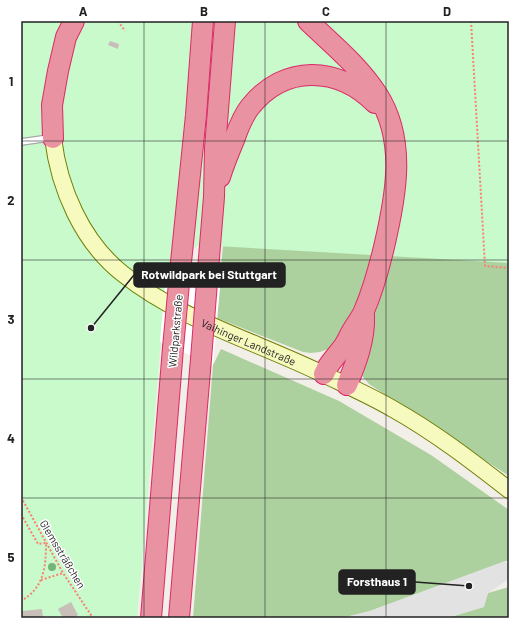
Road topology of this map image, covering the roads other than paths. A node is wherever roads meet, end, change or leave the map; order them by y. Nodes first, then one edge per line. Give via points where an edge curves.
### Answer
1 (74, 21) edge
2 (191, 21) edge
3 (203, 21) edge
4 (225, 21) edge
5 (308, 21) edge
6 (196, 115) junction
7 (388, 116) junction
8 (53, 138) junction
9 (21, 142) edge
10 (214, 197) junction
11 (364, 312) junction
12 (324, 374) junction
13 (347, 385) junction
14 (509, 490) edge
15 (151, 618) edge
16 (179, 618) edge

1 - 8 highway via 66,37 58,71 52,105
2 - 6 highway via 191,95
3 - 6 highway, Wildparkstraße
4 - 10 highway via 215,148
5 - 7 highway via 368,81 378,94
6 - 15 highway, Wildparkstraße, bridge via 173,348
7 - 10 highway via 367,95 342,80 311,75 292,77 281,82 259,97 244,116 224,163
7 - 11 highway via 396,150 396,182 381,258
8 - 9 lane
8 - 12 street, Vaihinger Landstraße via 70,203 96,246 123,274 158,299 190,315
10 - 16 highway, bridge
11 - 12 highway via 344,346 328,364
11 - 13 highway via 365,327
12 - 13 street, Vaihinger Landstraße
13 - 14 street, Vaihinger Landstraße via 393,408

